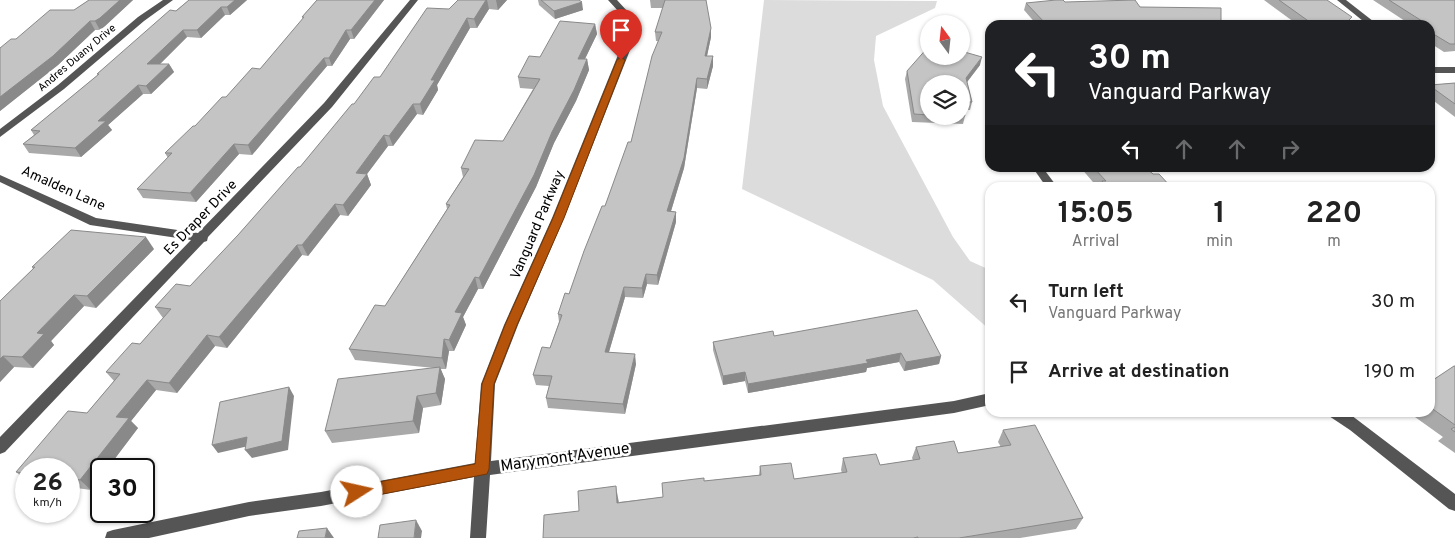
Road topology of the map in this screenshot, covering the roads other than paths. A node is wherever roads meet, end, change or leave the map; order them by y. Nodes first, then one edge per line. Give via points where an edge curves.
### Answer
1 (169, 0) edge
2 (414, 0) edge
3 (612, 0) edge
4 (1341, 0) edge
5 (1367, 20) edge
6 (1435, 69) edge
7 (1455, 70) edge
8 (0, 134) edge
9 (0, 178) edge
10 (203, 238) junction
11 (985, 400) edge
12 (1342, 417) edge
13 (0, 447) edge
14 (482, 469) junction
15 (1455, 504) edge
16 (113, 538) edge
17 (478, 538) edge

1 - 8 street, Andres Duany Drive via 141,19
2 - 10 street, Es Draper Drive via 328,105
3 - 14 street, Vanguard Parkway via 624,12 627,45 488,384
4 - 5 street
6 - 7 street
9 - 10 street, Amalden Lane via 94,222
10 - 13 street, Es Draper Drive
11 - 14 street, Marymont Avenue via 954,407
12 - 15 street
14 - 16 street, Marymont Avenue via 249,509
14 - 17 street

